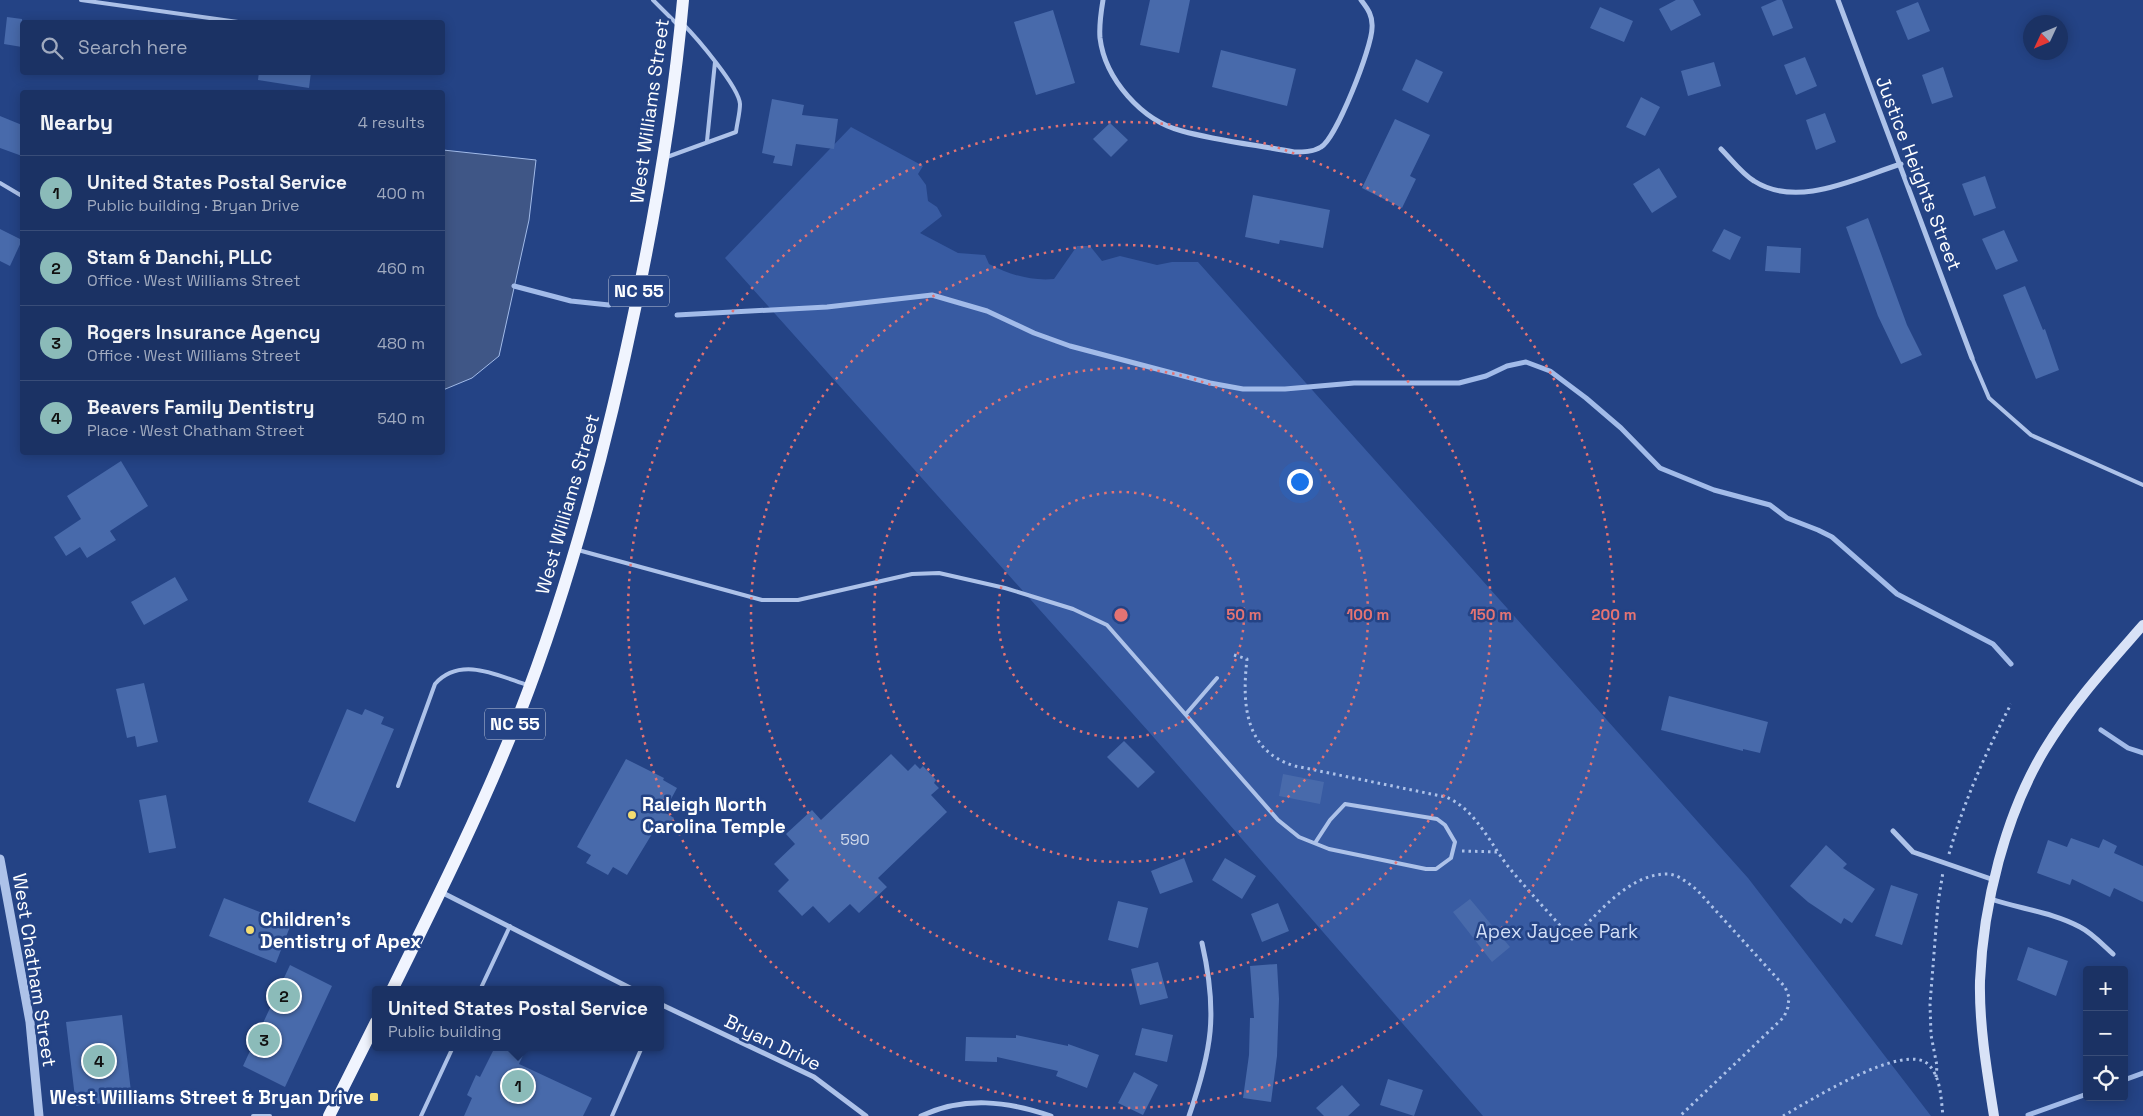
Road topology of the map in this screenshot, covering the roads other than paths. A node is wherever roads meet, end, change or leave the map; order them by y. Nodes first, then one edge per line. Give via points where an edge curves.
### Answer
1 (81, 0) edge
2 (653, 0) edge
3 (683, 0) edge
4 (1103, 0) edge
5 (1361, 0) edge
6 (1838, 0) edge
7 (224, 20) edge
8 (681, 26) junction
9 (714, 62) junction
10 (707, 141) junction
11 (1721, 149) dead end
12 (664, 158) junction
13 (1901, 164) junction
14 (0, 183) edge
15 (20, 195) edge
16 (1972, 358) joint
17 (2143, 485) edge
18 (576, 550) junction
19 (2143, 625) edge
20 (1217, 678) dead end
21 (529, 686) junction
22 (1186, 714) junction
23 (398, 786) dead end
24 (1893, 831) dead end
25 (1315, 843) junction
26 (0, 860) edge
27 (1994, 880) junction
28 (440, 892) junction
29 (1990, 898) junction
30 (510, 926) junction
31 (1202, 943) dead end
32 (2113, 954) dead end
33 (394, 986) edge
34 (482, 986) edge
35 (626, 986) edge
36 (664, 1006) edge
37 (372, 1030) edge
38 (451, 1051) edge
39 (640, 1051) edge
40 (39, 1116) edge
41 (253, 1116) edge
42 (270, 1116) edge
43 (329, 1116) edge
44 (421, 1116) edge
45 (612, 1116) edge
46 (866, 1116) edge
47 (921, 1116) edge
48 (1051, 1116) edge
49 (1189, 1116) edge
50 (1994, 1116) edge

1 - 7 lane
2 - 8 lane
3 - 8 main road, West Williams Street / NC 55
4 - 5 street via 1100,38 1107,61 1119,84 1147,114 1181,131 1306,152 1322,147 1337,128 1370,41 1371,14
6 - 13 street, Justice Heights Street
8 - 9 lane
8 - 12 main road, West Williams Street / NC 55
9 - 10 lane
9 - 10 lane via 735,89 740,103 736,132
10 - 12 lane
11 - 13 street via 1753,181 1782,192 1813,192
12 - 18 main road, West Williams Street / NC 55 via 624,365
13 - 16 street, Justice Heights Street
14 - 15 lane
16 - 17 lane via 1989,398 2031,435
18 - 21 main road, West Williams Street / NC 55
18 - 22 lane via 762,600 798,600 912,574 939,573 1005,588 1073,609 1107,625
19 - 27 main road via 2084,692 2044,750 2013,819
20 - 22 lane
21 - 23 lane via 468,668 444,674 435,684
21 - 28 main road, West Williams Street / NC 55 via 485,796
22 - 25 lane via 1278,820 1299,837
24 - 27 street via 1913,852
25 - 25 lane via 1329,849 1436,869 1451,858 1455,842 1451,832 1437,819 1345,804
26 - 40 street, West Chatham Street via 30,1022
27 - 29 main road
28 - 30 street
28 - 33 main road, West Williams Street / NC 55
29 - 32 street via 2074,924
29 - 50 main road via 1980,982
30 - 34 lane
30 - 35 street
31 - 49 street via 1213,1010 1211,1038 1203,1076
36 - 46 street, Bryan Drive via 814,1077
37 - 43 main road
38 - 44 lane
39 - 45 lane
41 - 42 lane
47 - 48 street via 950,1105 987,1102 1010,1104

